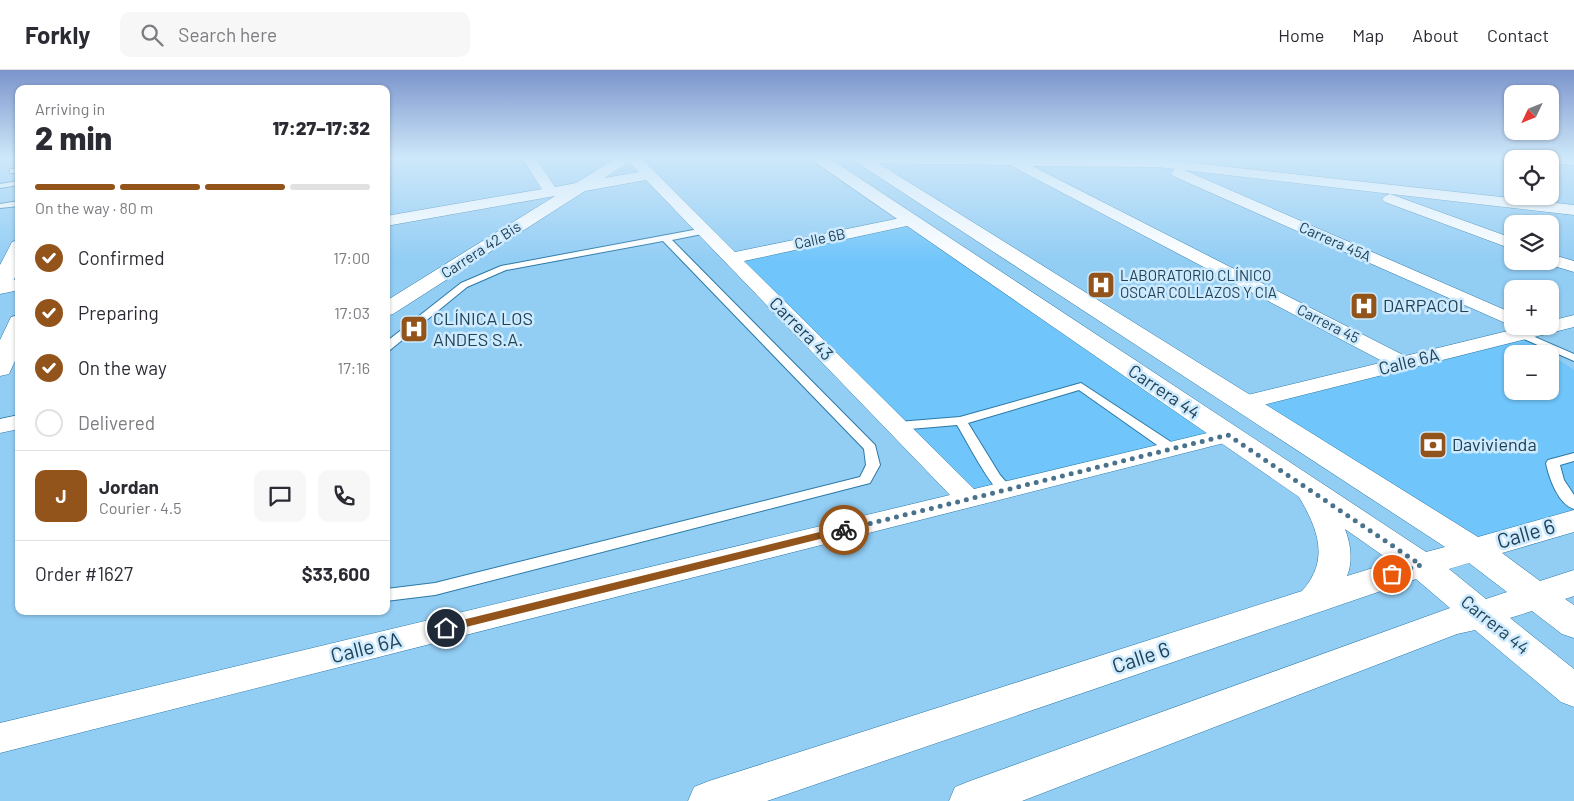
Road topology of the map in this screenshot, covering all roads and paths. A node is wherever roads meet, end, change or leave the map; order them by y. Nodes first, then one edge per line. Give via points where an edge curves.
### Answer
1 (551, 192) edge
2 (570, 192) edge
3 (667, 192) edge
4 (867, 192) edge
5 (911, 192) edge
6 (1072, 192) edge
7 (1221, 192) edge
8 (1372, 192) edge
9 (1412, 192) edge
10 (15, 204) edge
11 (0, 206) edge
12 (1574, 210) edge
13 (390, 220) edge
14 (910, 221) junction
15 (704, 231) junction
16 (666, 238) junction
17 (1504, 241) edge
18 (999, 248) junction
19 (15, 255) edge
20 (731, 258) junction
21 (1559, 262) edge
22 (1574, 268) edge
23 (15, 285) edge
24 (0, 287) edge
25 (390, 307) edge
26 (1504, 319) edge
27 (1574, 321) edge
28 (1559, 323) edge
29 (15, 332) edge
30 (1504, 334) edge
31 (1536, 335) edge
32 (390, 345) edge
33 (1574, 358) edge
34 (1404, 364) junction
35 (0, 369) edge
36 (1244, 403) junction
37 (961, 421) junction
38 (15, 423) edge
39 (0, 426) edge
40 (898, 426) junction
41 (1228, 435) junction
42 (1172, 449) junction
43 (1574, 457) edge
44 (1308, 489) junction
45 (1006, 490) junction
46 (969, 499) junction
47 (1574, 504) edge
48 (1574, 520) edge
49 (1474, 550) junction
50 (1421, 565) junction
51 (1574, 583) edge
52 (390, 595) edge
53 (1538, 596) junction
54 (1312, 602) junction
55 (1483, 614) junction
56 (1574, 624) edge
57 (1574, 691) edge
58 (0, 738) edge
59 (709, 801) edge
60 (970, 801) edge

1 - 13 street
2 - 25 street, Carrera 42 Bis
3 - 15 street, Carrera 43
4 - 14 main road, Carrera 44
5 - 18 main road, Carrera 44
6 - 34 street, Carrera 45
7 - 26 street, Carrera 45A
8 - 17 street
9 - 12 street
10 - 11 lane
14 - 18 main road via 930,220 952,225 984,246
14 - 20 street, Calle 6B
14 - 41 main road, Carrera 44
15 - 16 lane
15 - 20 street, Carrera 43
16 - 32 lane via 504,268 464,285
16 - 52 lane via 870,448 873,465 865,480 435,589
18 - 36 main road, Carrera 44
19 - 24 main road
20 - 40 street, Carrera 43
21 - 22 street
23 - 24 street
27 - 28 street, Calle 6A
29 - 35 main road
30 - 34 street, Calle 6A
31 - 33 lane
34 - 36 street, Calle 6A
36 - 49 main road, Carrera 44
37 - 40 lane
37 - 42 lane via 1080,386
37 - 45 lane via 995,478
38 - 39 street
40 - 46 street, Carrera 43
41 - 42 street, Calle 6A
41 - 44 main road, Carrera 44
42 - 45 street, Calle 6A
43 - 47 lane via 1554,463 1554,475
44 - 50 main road, Carrera 44
44 - 54 main road via 1326,516 1334,544 1332,571
45 - 46 street, Calle 6A
46 - 58 street, Calle 6A
48 - 49 main road, Calle 6
49 - 50 main road, Calle 6
49 - 53 main road, Carrera 44
50 - 54 main road, Calle 6
50 - 55 main road, Carrera 44
51 - 53 main road
53 - 55 main road
53 - 56 main road, Carrera 44
54 - 59 main road, Calle 6
55 - 57 main road, Carrera 44
55 - 60 main road via 1451,622

